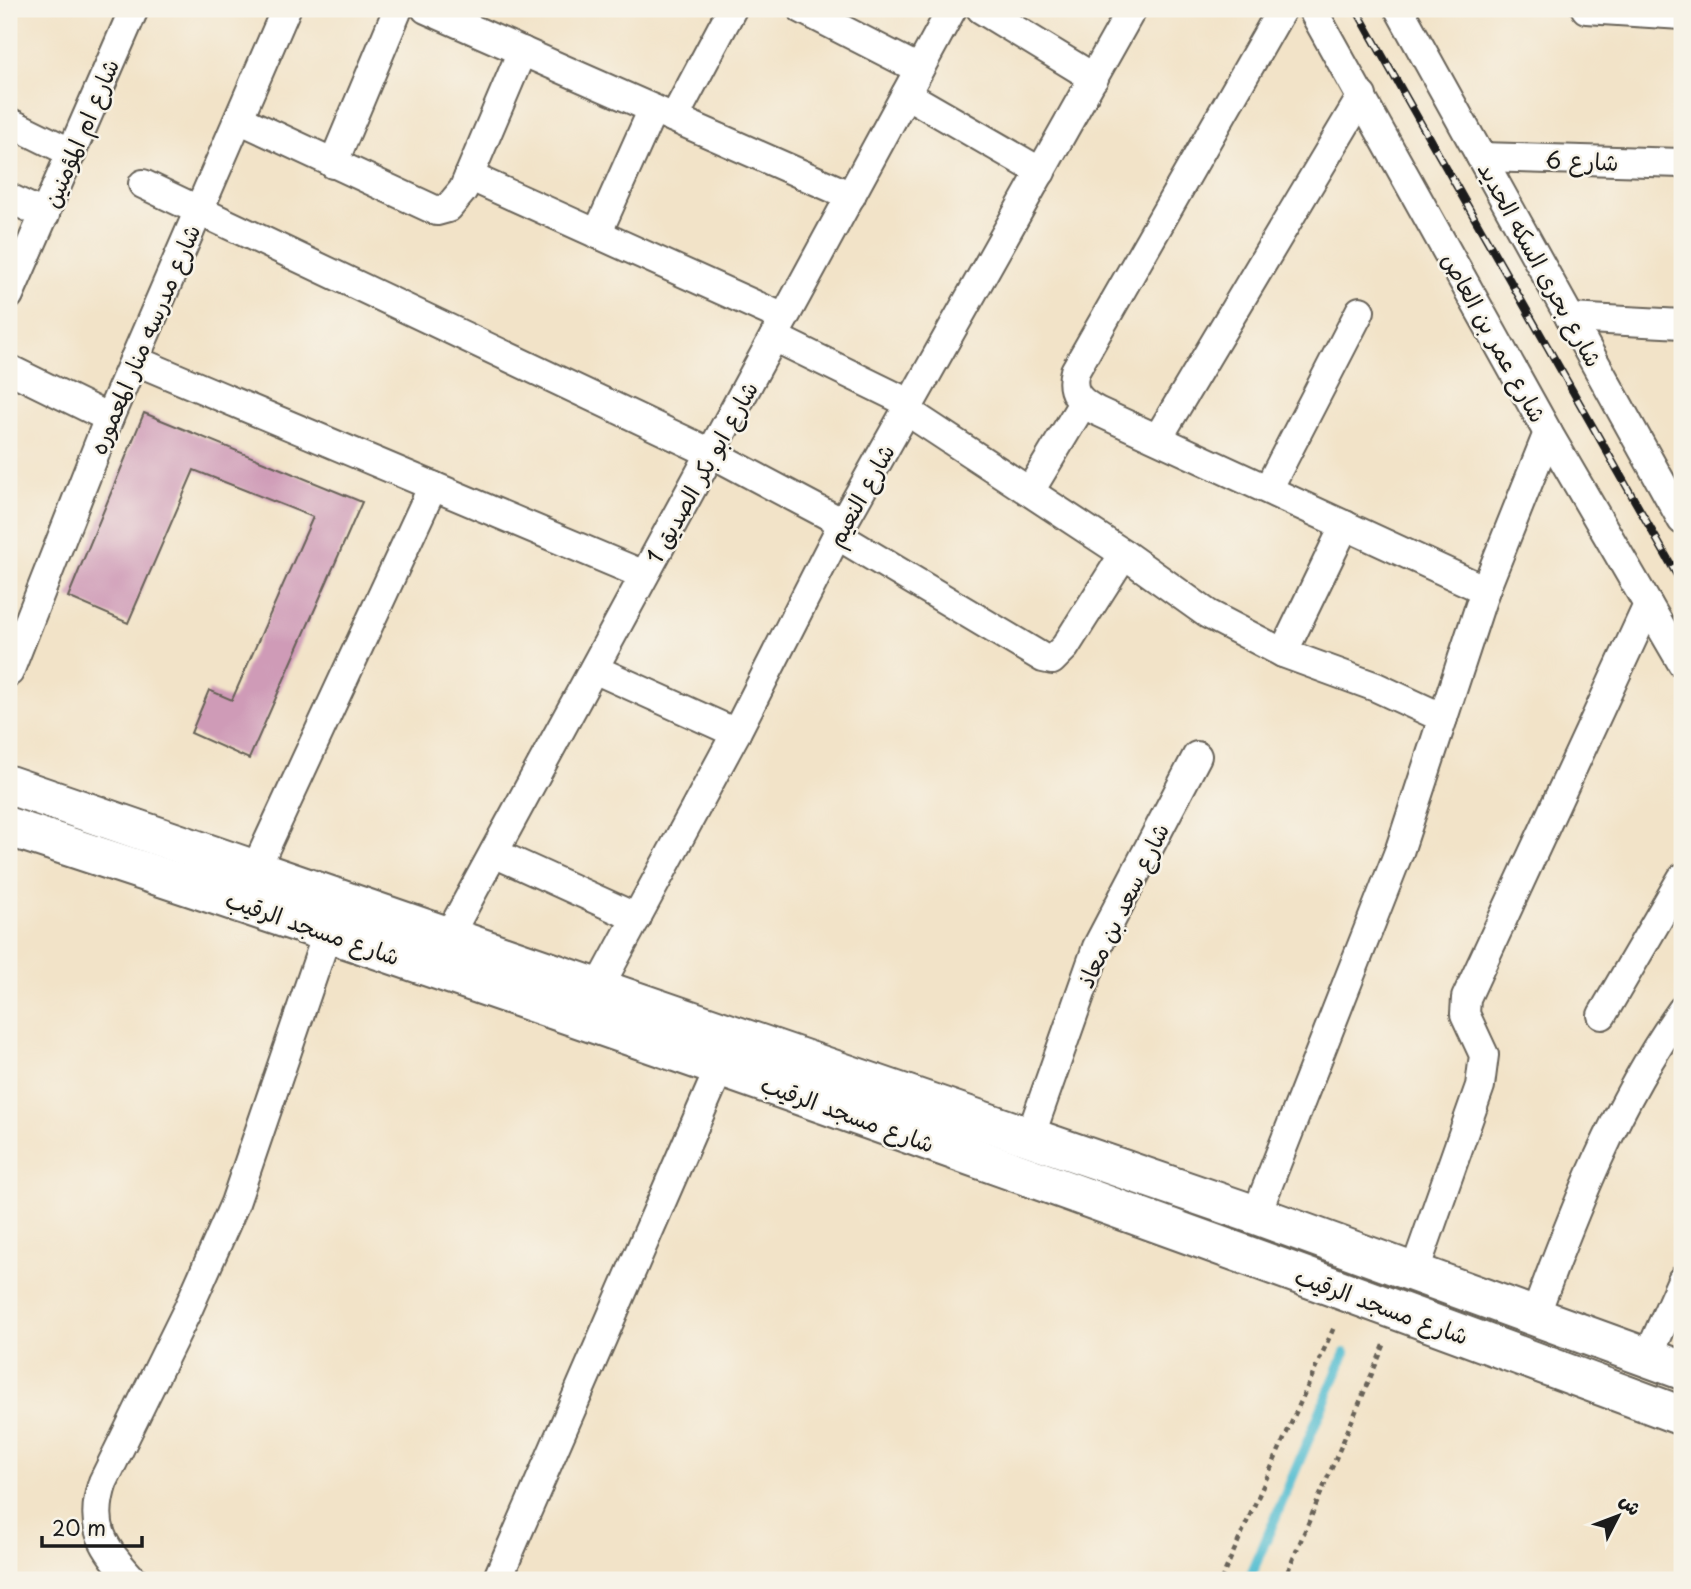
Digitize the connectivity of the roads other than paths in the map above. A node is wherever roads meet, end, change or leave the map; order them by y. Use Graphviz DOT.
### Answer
graph roads {
  1 [pos="134,9"];
  2 [pos="286,9"];
  3 [pos="398,9"];
  4 [pos="426,9"];
  5 [pos="732,9"];
  6 [pos="802,9"];
  7 [pos="952,9"];
  8 [pos="981,9"];
  9 [pos="1132,9"];
  10 [pos="1282,9"];
  11 [pos="1312,9"];
  12 [pos="1399,9"];
  13 [pos="1586,9"];
  14 [pos="1682,15"];
  15 [pos="522,51"];
  16 [pos="919,69"];
  17 [pos="1094,78"];
  18 [pos="906,94"];
  19 [pos="1362,96"];
  20 [pos="663,113"];
  21 [pos="239,119"];
  22 [pos="9,122"];
  23 [pos="72,153"];
  24 [pos="1481,157"];
  25 [pos="1682,163"];
  26 [pos="333,164"];
  27 [pos="1041,172"];
  28 [pos="469,176"];
  29 [pos="143,184"];
  30 [pos="850,196"];
  31 [pos="9,198"];
  32 [pos="198,211"];
  33 [pos="45,215"];
  34 [pos="597,234"];
  35 [pos="9,295"];
  36 [pos="1360,311"];
  37 [pos="1570,318"];
  38 [pos="1682,324"];
  39 [pos="779,328"];
  40 [pos="134,360"];
  41 [pos="9,369"];
  42 [pos="1083,403"];
  43 [pos="909,407"];
  44 [pos="109,418"];
  45 [pos="1548,433"];
  46 [pos="1158,438"];
  47 [pos="711,453"];
  48 [pos="433,486"];
  49 [pos="1268,489"];
  50 [pos="1030,491"];
  51 [pos="1679,510"];
  52 [pos="1345,525"];
  53 [pos="840,529"];
  54 [pos="1124,554"];
  55 [pos="644,575"];
  56 [pos="1485,590"];
  57 [pos="1648,605"];
  58 [pos="1283,653"];
  59 [pos="1682,663"];
  60 [pos="594,669"];
  61 [pos="9,672"];
  62 [pos="1443,719"];
  63 [pos="736,733"];
  64 [pos="1197,756"];
  65 [pos="9,785"];
  66 [pos="9,827"];
  67 [pos="494,853"];
  68 [pos="255,870"];
  69 [pos="1682,878"];
  70 [pos="637,918"];
  71 [pos="328,931"];
  72 [pos="449,935"];
  73 [pos="599,987"];
  74 [pos="1682,1010"];
  75 [pos="1602,1015"];
  76 [pos="720,1067"];
  77 [pos="1031,1137"];
  78 [pos="1256,1215"];
  79 [pos="1414,1273"];
  80 [pos="1682,1280"];
  81 [pos="1535,1316"];
  82 [pos="1665,1364"];
  83 [pos="1682,1416"];
  84 [pos="133,1580"];
  85 [pos="497,1580"];
  1 -- 23 [label="street, شارع ام المؤمنين"];
  2 -- 21 [label="street, شارع مدرسه منار المعموره"];
  3 -- 26 [label="street"];
  4 -- 15 [label="street"];
  5 -- 20 [label="street"];
  6 -- 16 [label="street"];
  7 -- 16 [label="street, شارع ابو بكر الصديق 1"];
  8 -- 17 [label="street"];
  9 -- 17 [label="street, شارع النعيم"];
  10 -- 42 [label="street"];
  11 -- 19 [label="street, شارع عمر بن العاص"];
  12 -- 24 [label="street, شارع بحرى السكه الحديد"];
  13 -- 14 [label="street"];
  15 -- 20 [label="street"];
  15 -- 28 [label="street"];
  16 -- 18 [label="street, شارع ابو بكر الصديق 1"];
  17 -- 27 [label="street, شارع النعيم"];
  18 -- 27 [label="street"];
  18 -- 30 [label="street, شارع ابو بكر الصديق 1"];
  19 -- 45 [label="street, شارع عمر بن العاص"];
  19 -- 46 [label="street"];
  20 -- 30 [label="street"];
  20 -- 34 [label="street"];
  21 -- 26 [label="street"];
  21 -- 32 [label="street, شارع مدرسه منار المعموره"];
  22 -- 23 [label="street"];
  23 -- 33 [label="street, شارع ام المؤمنين"];
  24 -- 25 [label="street, شارع 6"];
  24 -- 37 [label="street, شارع بحرى السكه الحديد"];
  26 -- 28 [label="street"];
  27 -- 43 [label="street, شارع النعيم"];
  28 -- 34 [label="street"];
  29 -- 32 [label="street"];
  30 -- 39 [label="street, شارع ابو بكر الصديق 1"];
  31 -- 33 [label="street"];
  32 -- 40 [label="street, شارع مدرسه منار المعموره"];
  32 -- 47 [label="street"];
  33 -- 35 [label="street, شارع ام المؤمنين"];
  34 -- 39 [label="street"];
  36 -- 49 [label="street"];
  37 -- 38 [label="street"];
  37 -- 51 [label="street, شارع بحرى السكه الحديد"];
  39 -- 43 [label="street"];
  39 -- 47 [label="street, شارع ابو بكر الصديق 1"];
  40 -- 44 [label="street, شارع مدرسه منار المعموره"];
  40 -- 48 [label="street"];
  41 -- 44 [label="street"];
  42 -- 46 [label="street"];
  42 -- 50 [label="street"];
  43 -- 50 [label="street"];
  43 -- 53 [label="street, شارع النعيم"];
  44 -- 61 [label="street, شارع مدرسه منار المعموره"];
  45 -- 56 [label="street"];
  45 -- 57 [label="street, شارع عمر بن العاص"];
  46 -- 49 [label="street"];
  47 -- 53 [label="street"];
  47 -- 55 [label="street, شارع ابو بكر الصديق 1"];
  48 -- 55 [label="street"];
  48 -- 68 [label="street"];
  49 -- 52 [label="street"];
  50 -- 54 [label="street"];
  52 -- 56 [label="street"];
  52 -- 58 [label="street"];
  53 -- 54 [label="street"];
  53 -- 63 [label="street, شارع النعيم"];
  54 -- 58 [label="street"];
  55 -- 60 [label="street, شارع ابو بكر الصديق 1"];
  56 -- 62 [label="street"];
  57 -- 59 [label="street, شارع عمر بن العاص"];
  57 -- 79 [label="street"];
  58 -- 62 [label="street"];
  60 -- 63 [label="street"];
  60 -- 67 [label="street, شارع ابو بكر الصديق 1"];
  62 -- 78 [label="street"];
  63 -- 70 [label="street, شارع النعيم"];
  64 -- 77 [label="street, شارع سعد بن معاذ"];
  65 -- 68 [label="main road, شارع مسجد الرقيب"];
  66 -- 71 [label="main road, شارع مسجد الرقيب"];
  67 -- 70 [label="street"];
  67 -- 72 [label="street, شارع ابو بكر الصديق 1"];
  68 -- 72 [label="main road, شارع مسجد الرقيب"];
  69 -- 75 [label="street"];
  70 -- 73 [label="street, شارع النعيم"];
  71 -- 76 [label="main road, شارع مسجد الرقيب"];
  71 -- 84 [label="street"];
  72 -- 73 [label="main road, شارع مسجد الرقيب"];
  73 -- 77 [label="main road, شارع مسجد الرقيب"];
  74 -- 81 [label="street"];
  76 -- 83 [label="main road, شارع مسجد الرقيب"];
  76 -- 85 [label="street"];
  77 -- 78 [label="main road, شارع مسجد الرقيب"];
  78 -- 79 [label="main road, شارع مسجد الرقيب"];
  79 -- 81 [label="main road, شارع مسجد الرقيب"];
  80 -- 82 [label="street"];
  81 -- 82 [label="main road, شارع مسجد الرقيب"];
}
